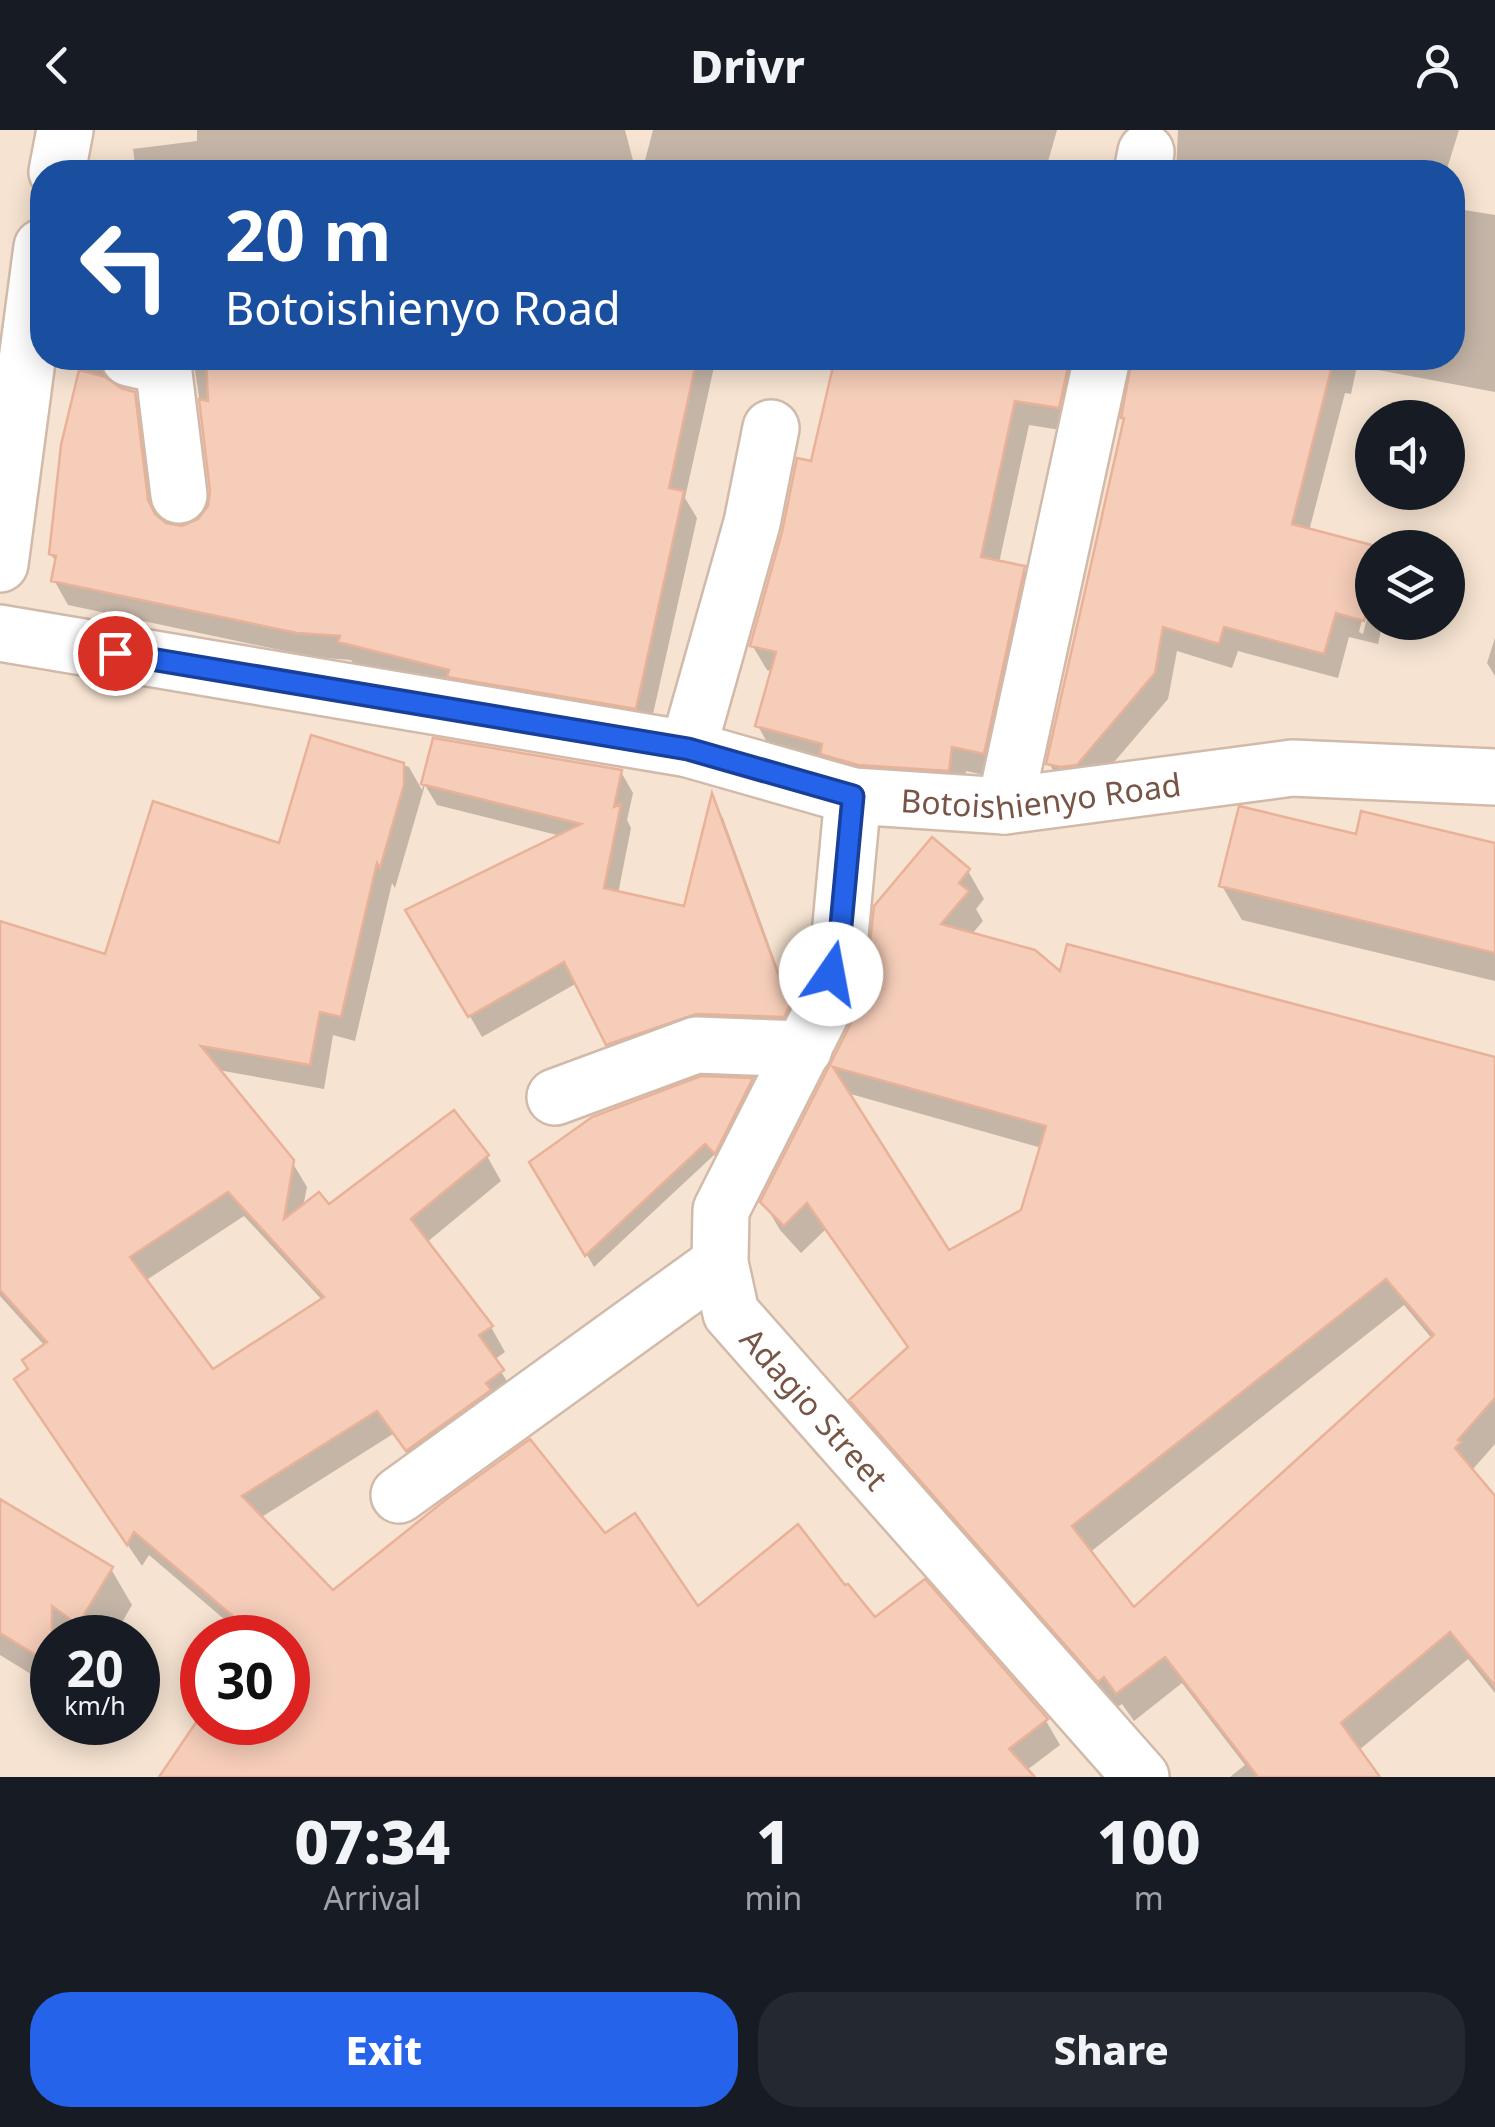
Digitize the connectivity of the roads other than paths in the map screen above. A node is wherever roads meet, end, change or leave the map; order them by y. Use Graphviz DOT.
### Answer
graph roads {
  1 [pos="65,130"];
  2 [pos="59,160"];
  3 [pos="32,370"];
  4 [pos="160,370"];
  5 [pos="1099,370"];
  6 [pos="772,428"];
  7 [pos="179,495"];
  8 [pos="0,564"];
  9 [pos="0,634"];
  10 [pos="688,749"];
  11 [pos="1495,777"];
  12 [pos="853,796"];
  13 [pos="1005,806"];
  14 [pos="804,1049"];
  15 [pos="554,1097"];
  16 [pos="720,1263"];
  17 [pos="399,1495"];
  18 [pos="1141,1777"];
  1 -- 2 [label="street"];
  3 -- 8 [label="street"];
  4 -- 7 [label="street"];
  5 -- 13 [label="street"];
  6 -- 10 [label="street"];
  9 -- 10 [label="street, Botoishienyo Road"];
  10 -- 12 [label="street, Botoishienyo Road"];
  11 -- 13 [label="street, Botoishienyo Road"];
  12 -- 13 [label="street, Botoishienyo Road"];
  12 -- 14 [label="street, Adagio Street"];
  14 -- 15 [label="street"];
  14 -- 16 [label="street, Adagio Street"];
  16 -- 17 [label="street"];
  16 -- 18 [label="street, Adagio Street"];
}
